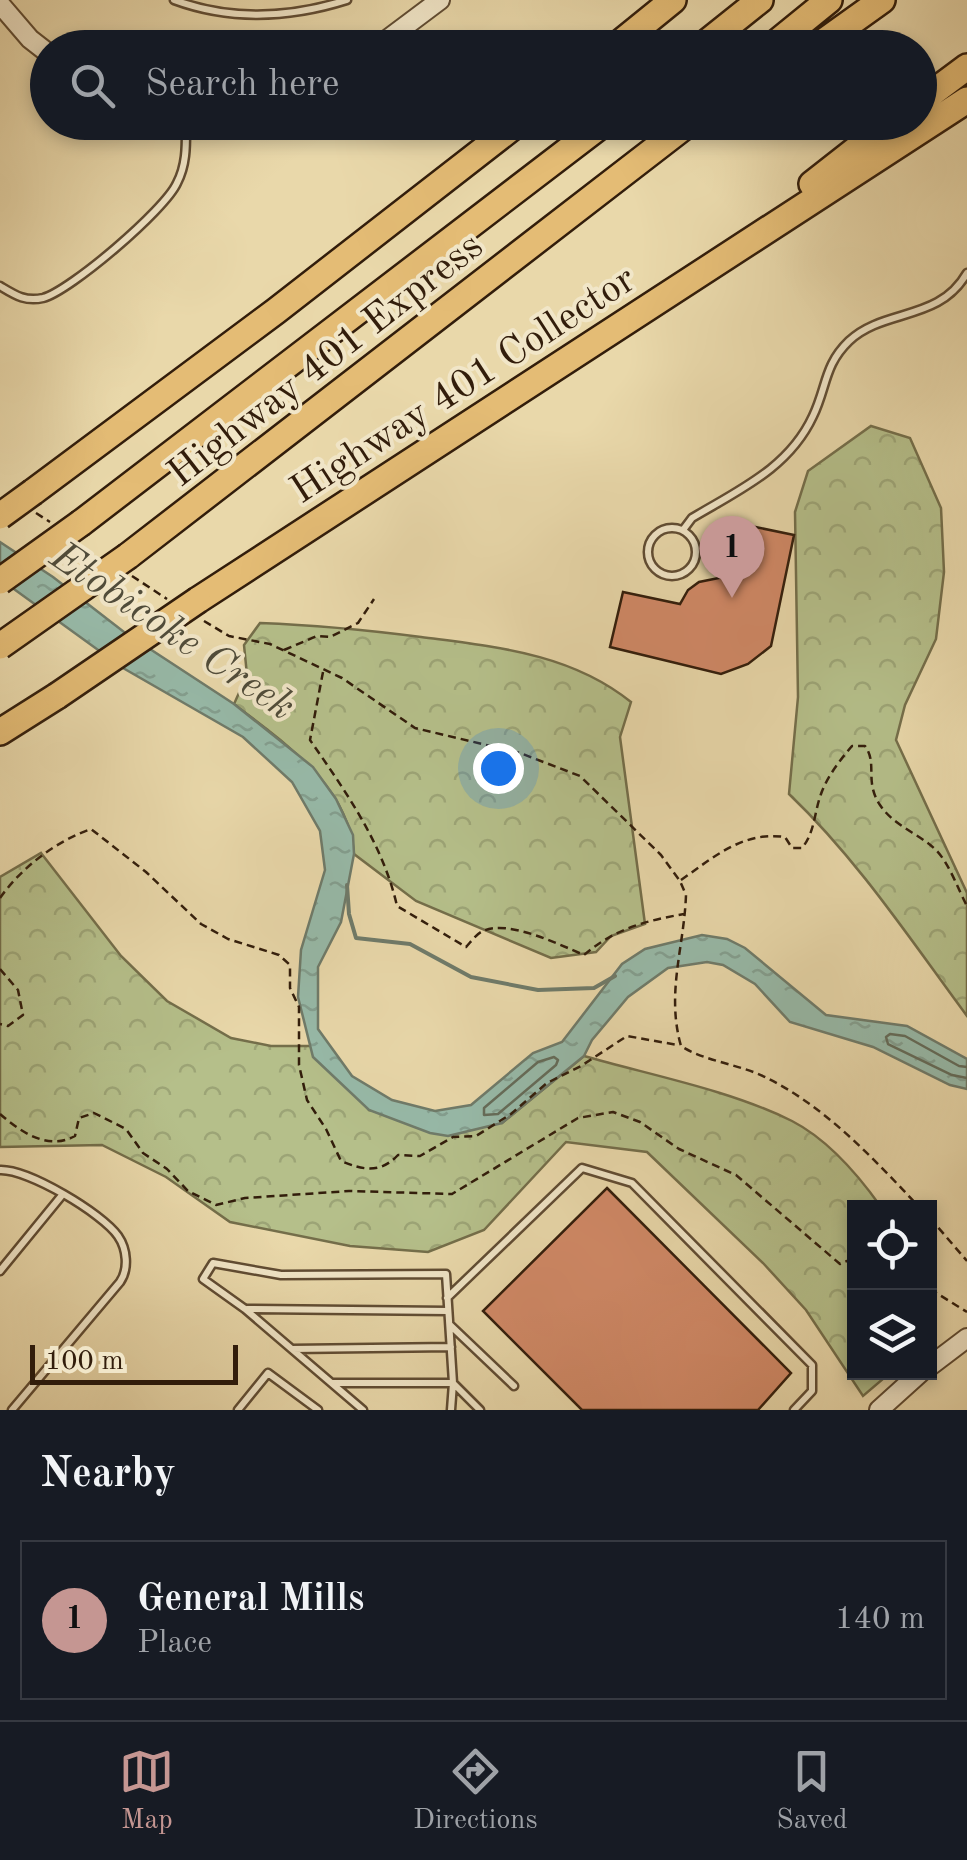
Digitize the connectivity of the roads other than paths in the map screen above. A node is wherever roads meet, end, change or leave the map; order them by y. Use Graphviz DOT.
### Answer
graph roads {
  1 [pos="174,0"];
  2 [pos="347,0"];
  3 [pos="440,0"];
  4 [pos="673,0"];
  5 [pos="760,0"];
  6 [pos="828,0"];
  7 [pos="882,0"];
  8 [pos="0,4"];
  9 [pos="400,30"];
  10 [pos="636,30"];
  11 [pos="722,30"];
  12 [pos="792,30"];
  13 [pos="840,30"];
  14 [pos="30,38"];
  15 [pos="967,66"];
  16 [pos="937,89"];
  17 [pos="967,100"];
  18 [pos="937,119"];
  19 [pos="186,140"];
  20 [pos="496,140"];
  21 [pos="581,140"];
  22 [pos="667,140"];
  23 [pos="868,140"];
  24 [pos="905,140"];
  25 [pos="967,273"];
  26 [pos="698,274"];
  27 [pos="0,286"];
  28 [pos="0,516"];
  29 [pos="683,530"];
  30 [pos="0,581"];
  31 [pos="0,646"];
  32 [pos="0,732"];
  33 [pos="0,1170"];
  34 [pos="63,1194"];
  35 [pos="0,1271"];
  36 [pos="447,1298"];
  37 [pos="246,1310"];
  38 [pos="448,1310"];
  39 [pos="450,1324"];
  40 [pos="967,1338"];
  41 [pos="290,1348"];
  42 [pos="451,1348"];
  43 [pos="937,1361"];
  44 [pos="912,1380"];
  45 [pos="331,1383"];
  46 [pos="452,1383"];
  47 [pos="514,1386"];
  48 [pos="12,1410"];
  49 [pos="238,1410"];
  50 [pos="318,1410"];
  51 [pos="363,1410"];
  52 [pos="451,1410"];
  53 [pos="480,1410"];
  54 [pos="794,1410"];
  55 [pos="879,1410"];
  1 -- 2 [label="lane"];
  3 -- 9 [label="street"];
  4 -- 10 [label="highway"];
  5 -- 11 [label="highway"];
  6 -- 12 [label="highway"];
  7 -- 13 [label="highway"];
  8 -- 14 [label="street"];
  15 -- 16 [label="highway"];
  17 -- 18 [label="highway, Highway 401 Collector"];
  19 -- 27 [label="lane"];
  20 -- 28 [label="highway, bridge"];
  21 -- 30 [label="highway, Highway 401 Express, bridge"];
  22 -- 31 [label="highway, Highway 401 Express, bridge"];
  23 -- 26 [label="highway"];
  24 -- 26 [label="highway, Highway 401 Collector"];
  25 -- 29 [label="lane"];
  26 -- 32 [label="highway, Highway 401 Collector, bridge"];
  29 -- 29 [label="lane"];
  33 -- 34 [label="lane"];
  34 -- 35 [label="lane"];
  34 -- 48 [label="lane"];
  36 -- 37 [label="lane"];
  36 -- 38 [label="lane"];
  36 -- 54 [label="lane"];
  37 -- 38 [label="lane"];
  37 -- 41 [label="lane"];
  38 -- 39 [label="lane"];
  39 -- 42 [label="lane"];
  39 -- 47 [label="lane"];
  40 -- 43 [label="street"];
  41 -- 42 [label="lane"];
  41 -- 45 [label="lane"];
  42 -- 46 [label="lane"];
  44 -- 55 [label="street"];
  45 -- 46 [label="lane"];
  45 -- 51 [label="lane"];
  46 -- 52 [label="lane"];
  46 -- 53 [label="lane"];
  49 -- 50 [label="lane"];
}
